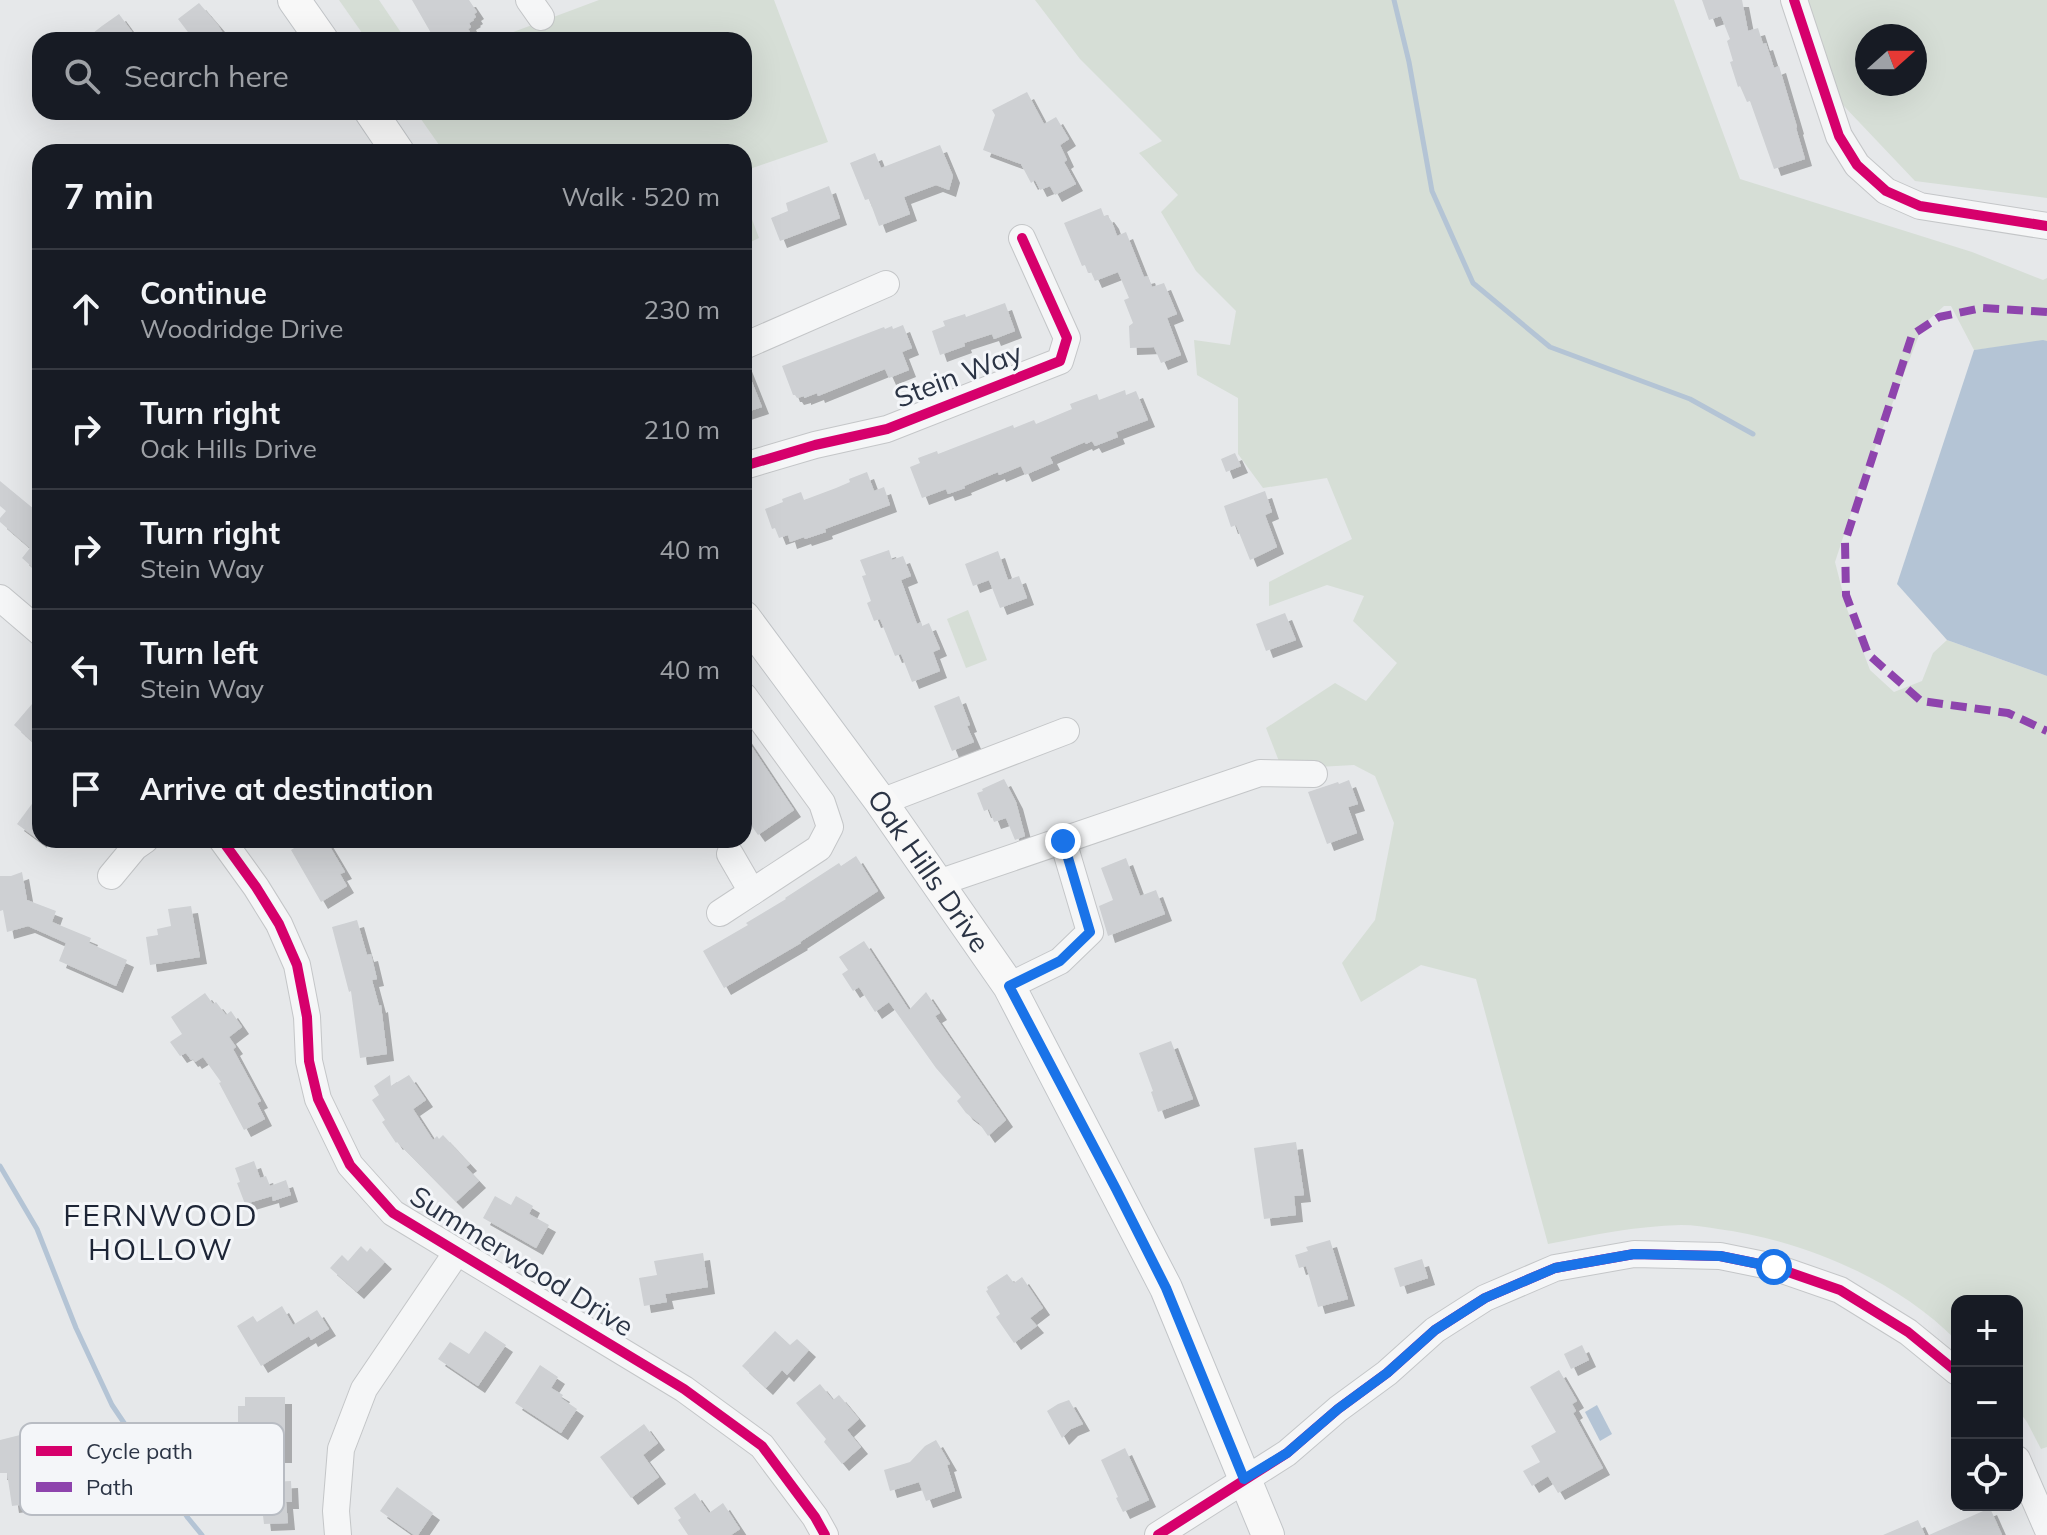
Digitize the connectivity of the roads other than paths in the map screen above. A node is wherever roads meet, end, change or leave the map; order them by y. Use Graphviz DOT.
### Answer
graph roads {
  1 [pos="294,0"];
  2 [pos="1794,0"];
  3 [pos="316,32"];
  4 [pos="376,120"];
  5 [pos="393,144"];
  6 [pos="2047,226"];
  7 [pos="1022,238"];
  8 [pos="886,284"];
  9 [pos="752,343"];
  10 [pos="752,464"];
  11 [pos="0,598"];
  12 [pos="32,625"];
  13 [pos="752,628"];
  14 [pos="752,707"];
  15 [pos="1066,731"];
  16 [pos="1314,774"];
  17 [pos="881,802"];
  18 [pos="1063,841"];
  19 [pos="134,848"];
  20 [pos="228,848"];
  21 [pos="730,854"];
  22 [pos="111,876"];
  23 [pos="938,883"];
  24 [pos="752,892"];
  25 [pos="720,913"];
  26 [pos="1009,986"];
  27 [pos="457,1252"];
  28 [pos="1951,1367"];
  29 [pos="2023,1473"];
  30 [pos="1244,1479"];
  31 [pos="2047,1528"];
  32 [pos="338,1535"];
  33 [pos="825,1535"];
  34 [pos="1158,1535"];
  35 [pos="1268,1535"];
  1 -- 3 [label="main road"];
  2 -- 6 [label="street"];
  4 -- 5 [label="main road"];
  7 -- 10 [label="street, Stein Way"];
  8 -- 9 [label="street"];
  11 -- 12 [label="street"];
  13 -- 17 [label="main road, Oak Hills Drive"];
  14 -- 24 [label="street"];
  15 -- 17 [label="street"];
  16 -- 18 [label="street"];
  17 -- 23 [label="main road, Oak Hills Drive"];
  18 -- 23 [label="street"];
  18 -- 26 [label="street"];
  19 -- 22 [label="street"];
  20 -- 27 [label="street, Summerwood Drive"];
  21 -- 24 [label="street"];
  23 -- 26 [label="main road, Oak Hills Drive"];
  24 -- 25 [label="street"];
  26 -- 30 [label="main road, Oak Hills Drive"];
  27 -- 32 [label="street"];
  27 -- 33 [label="street, Summerwood Drive"];
  28 -- 30 [label="street"];
  29 -- 31 [label="street"];
  30 -- 34 [label="street"];
  30 -- 35 [label="main road, Oak Hills Drive"];
}
